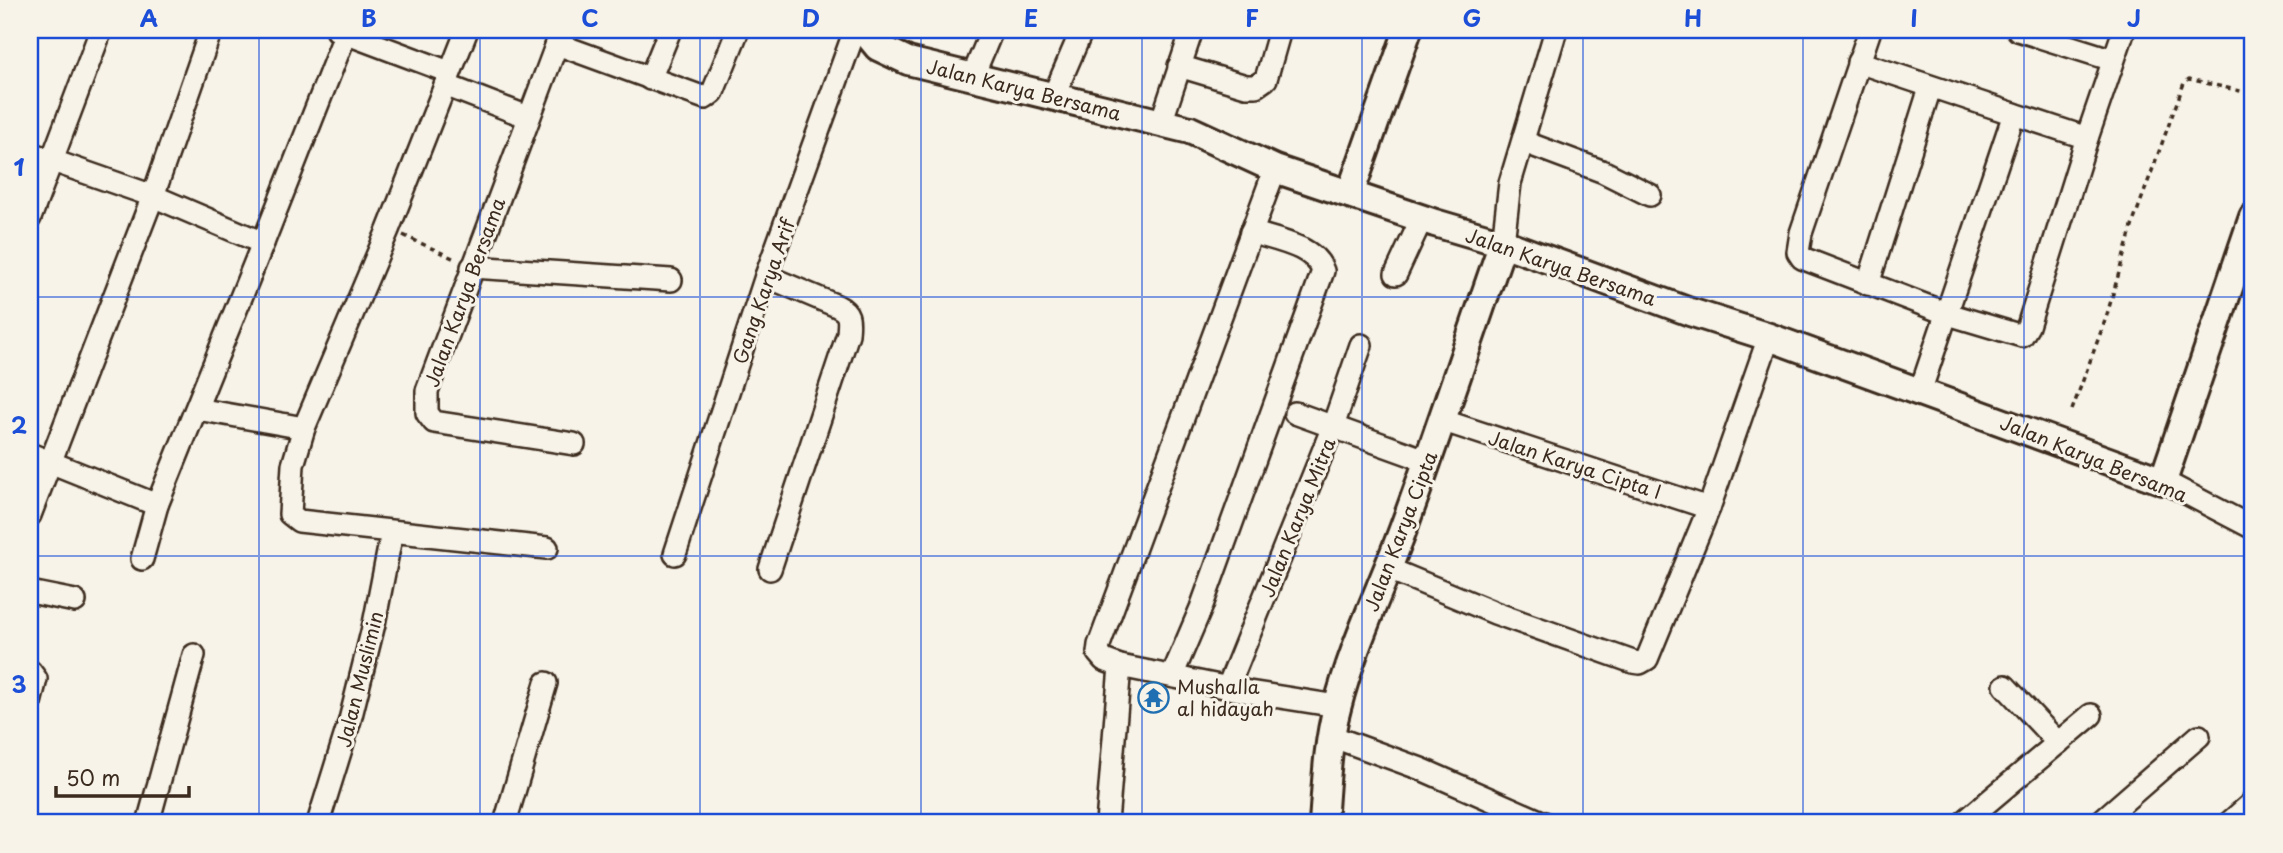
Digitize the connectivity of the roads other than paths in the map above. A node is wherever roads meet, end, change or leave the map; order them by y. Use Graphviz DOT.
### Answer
graph roads {
  1 [pos="101,30"];
  2 [pos="211,30"];
  3 [pos="467,30"];
  4 [pos="670,30"];
  5 [pos="738,30"];
  6 [pos="855,30"];
  7 [pos="864,30"];
  8 [pos="992,30"];
  9 [pos="1082,30"];
  10 [pos="1192,30"];
  11 [pos="1280,30"];
  12 [pos="1408,30"];
  13 [pos="1556,30"];
  14 [pos="1870,30"];
  15 [pos="2018,30"];
  16 [pos="2124,30"];
  17 [pos="343,31"];
  18 [pos="559,37"];
  19 [pos="2113,60"];
  20 [pos="1858,62"];
  21 [pos="1179,66"];
  22 [pos="447,78"];
  23 [pos="972,78"];
  24 [pos="650,79"];
  25 [pos="1930,88"];
  26 [pos="1054,95"];
  27 [pos="2014,114"];
  28 [pos="528,117"];
  29 [pos="1161,123"];
  30 [pos="2087,138"];
  31 [pos="1524,142"];
  32 [pos="30,153"];
  33 [pos="52,162"];
  34 [pos="1275,169"];
  35 [pos="1350,194"];
  36 [pos="1650,195"];
  37 [pos="153,196"];
  38 [pos="2253,217"];
  39 [pos="30,218"];
  40 [pos="1422,218"];
  41 [pos="1251,232"];
  42 [pos="263,243"];
  43 [pos="1503,243"];
  44 [pos="472,267"];
  45 [pos="1396,274"];
  46 [pos="766,276"];
  47 [pos="671,280"];
  48 [pos="1868,284"];
  49 [pos="1948,314"];
  50 [pos="1769,337"];
  51 [pos="1361,345"];
  52 [pos="1920,392"];
  53 [pos="197,409"];
  54 [pos="1295,413"];
  55 [pos="1441,420"];
  56 [pos="304,428"];
  57 [pos="1332,429"];
  58 [pos="574,444"];
  59 [pos="40,457"];
  60 [pos="1427,461"];
  61 [pos="2162,481"];
  62 [pos="157,505"];
  63 [pos="1709,508"];
  64 [pos="30,515"];
  65 [pos="2253,528"];
  66 [pos="392,533"];
  67 [pos="547,548"];
  68 [pos="675,554"];
  69 [pos="142,559"];
  70 [pos="770,569"];
  71 [pos="1389,569"];
  72 [pos="30,592"];
  73 [pos="75,601"];
  74 [pos="194,655"];
  75 [pos="1121,666"];
  76 [pos="30,671"];
  77 [pos="1172,676"];
  78 [pos="547,682"];
  79 [pos="2005,686"];
  80 [pos="1228,687"];
  81 [pos="30,703"];
  82 [pos="1337,706"];
  83 [pos="2091,715"];
  84 [pos="1331,736"];
  85 [pos="2199,736"];
  86 [pos="2058,743"];
  87 [pos="2253,802"];
  88 [pos="148,823"];
  89 [pos="318,823"];
  90 [pos="505,823"];
  91 [pos="1107,823"];
  92 [pos="1323,823"];
  93 [pos="1544,823"];
  94 [pos="1963,823"];
  95 [pos="2099,823"];
  96 [pos="2229,823"];
  1 -- 33 [label="street"];
  2 -- 37 [label="street"];
  3 -- 22 [label="street"];
  4 -- 24 [label="street"];
  5 -- 24 [label="street"];
  6 -- 46 [label="street, Gang Karya Arif"];
  7 -- 23 [label="street, Jalan Karya Bersama"];
  8 -- 23 [label="street"];
  9 -- 26 [label="street"];
  10 -- 21 [label="street"];
  11 -- 21 [label="street"];
  12 -- 35 [label="street"];
  13 -- 31 [label="street"];
  14 -- 20 [label="street"];
  15 -- 19 [label="street"];
  16 -- 19 [label="street"];
  17 -- 22 [label="street"];
  17 -- 42 [label="street"];
  18 -- 24 [label="street"];
  18 -- 28 [label="street, Jalan Karya Bersama"];
  19 -- 30 [label="street"];
  20 -- 25 [label="street"];
  20 -- 48 [label="street"];
  21 -- 29 [label="street"];
  22 -- 28 [label="street"];
  22 -- 56 [label="street"];
  23 -- 26 [label="street, Jalan Karya Bersama"];
  25 -- 27 [label="street"];
  25 -- 48 [label="street"];
  26 -- 29 [label="street, Jalan Karya Bersama"];
  27 -- 30 [label="street"];
  27 -- 49 [label="street"];
  28 -- 44 [label="street, Jalan Karya Bersama"];
  29 -- 34 [label="street, Jalan Karya Bersama"];
  30 -- 49 [label="street"];
  31 -- 36 [label="street"];
  31 -- 43 [label="street"];
  32 -- 33 [label="street"];
  33 -- 37 [label="street"];
  33 -- 39 [label="street"];
  34 -- 35 [label="street, Jalan Karya Bersama"];
  34 -- 41 [label="street"];
  35 -- 40 [label="street, Jalan Karya Bersama"];
  37 -- 42 [label="street"];
  37 -- 59 [label="street"];
  38 -- 61 [label="street"];
  40 -- 43 [label="street, Jalan Karya Bersama"];
  40 -- 45 [label="street"];
  41 -- 75 [label="street"];
  41 -- 77 [label="street"];
  42 -- 53 [label="street"];
  43 -- 50 [label="street, Jalan Karya Bersama"];
  43 -- 55 [label="street, Jalan Karya Cipta"];
  44 -- 47 [label="street"];
  44 -- 58 [label="street, Jalan Karya Bersama"];
  46 -- 68 [label="street, Gang Karya Arif"];
  46 -- 70 [label="street"];
  48 -- 49 [label="street"];
  49 -- 52 [label="street"];
  50 -- 52 [label="street, Jalan Karya Bersama"];
  50 -- 63 [label="street"];
  51 -- 57 [label="street, Jalan Karya Mitra"];
  52 -- 61 [label="street, Jalan Karya Bersama"];
  53 -- 56 [label="street"];
  53 -- 62 [label="street"];
  54 -- 57 [label="street"];
  55 -- 60 [label="street, Jalan Karya Cipta"];
  55 -- 63 [label="street, Jalan Karya Cipta I"];
  56 -- 66 [label="street"];
  57 -- 60 [label="street"];
  57 -- 80 [label="street, Jalan Karya Mitra"];
  59 -- 62 [label="street"];
  59 -- 64 [label="street"];
  60 -- 71 [label="street, Jalan Karya Cipta"];
  61 -- 65 [label="street, Jalan Karya Bersama"];
  62 -- 69 [label="street"];
  63 -- 71 [label="street"];
  66 -- 67 [label="street"];
  66 -- 89 [label="street, Jalan Muslimin"];
  71 -- 82 [label="street, Jalan Karya Cipta"];
  72 -- 73 [label="street"];
  74 -- 88 [label="street"];
  75 -- 77 [label="street"];
  75 -- 91 [label="street"];
  76 -- 81 [label="street"];
  77 -- 80 [label="street"];
  78 -- 90 [label="street"];
  79 -- 86 [label="street"];
  80 -- 82 [label="street"];
  82 -- 84 [label="street, Jalan Karya Cipta"];
  83 -- 86 [label="street"];
  84 -- 92 [label="street, Jalan Karya Cipta"];
  84 -- 93 [label="street"];
  85 -- 95 [label="street"];
  86 -- 94 [label="street"];
  87 -- 96 [label="street"];
}
